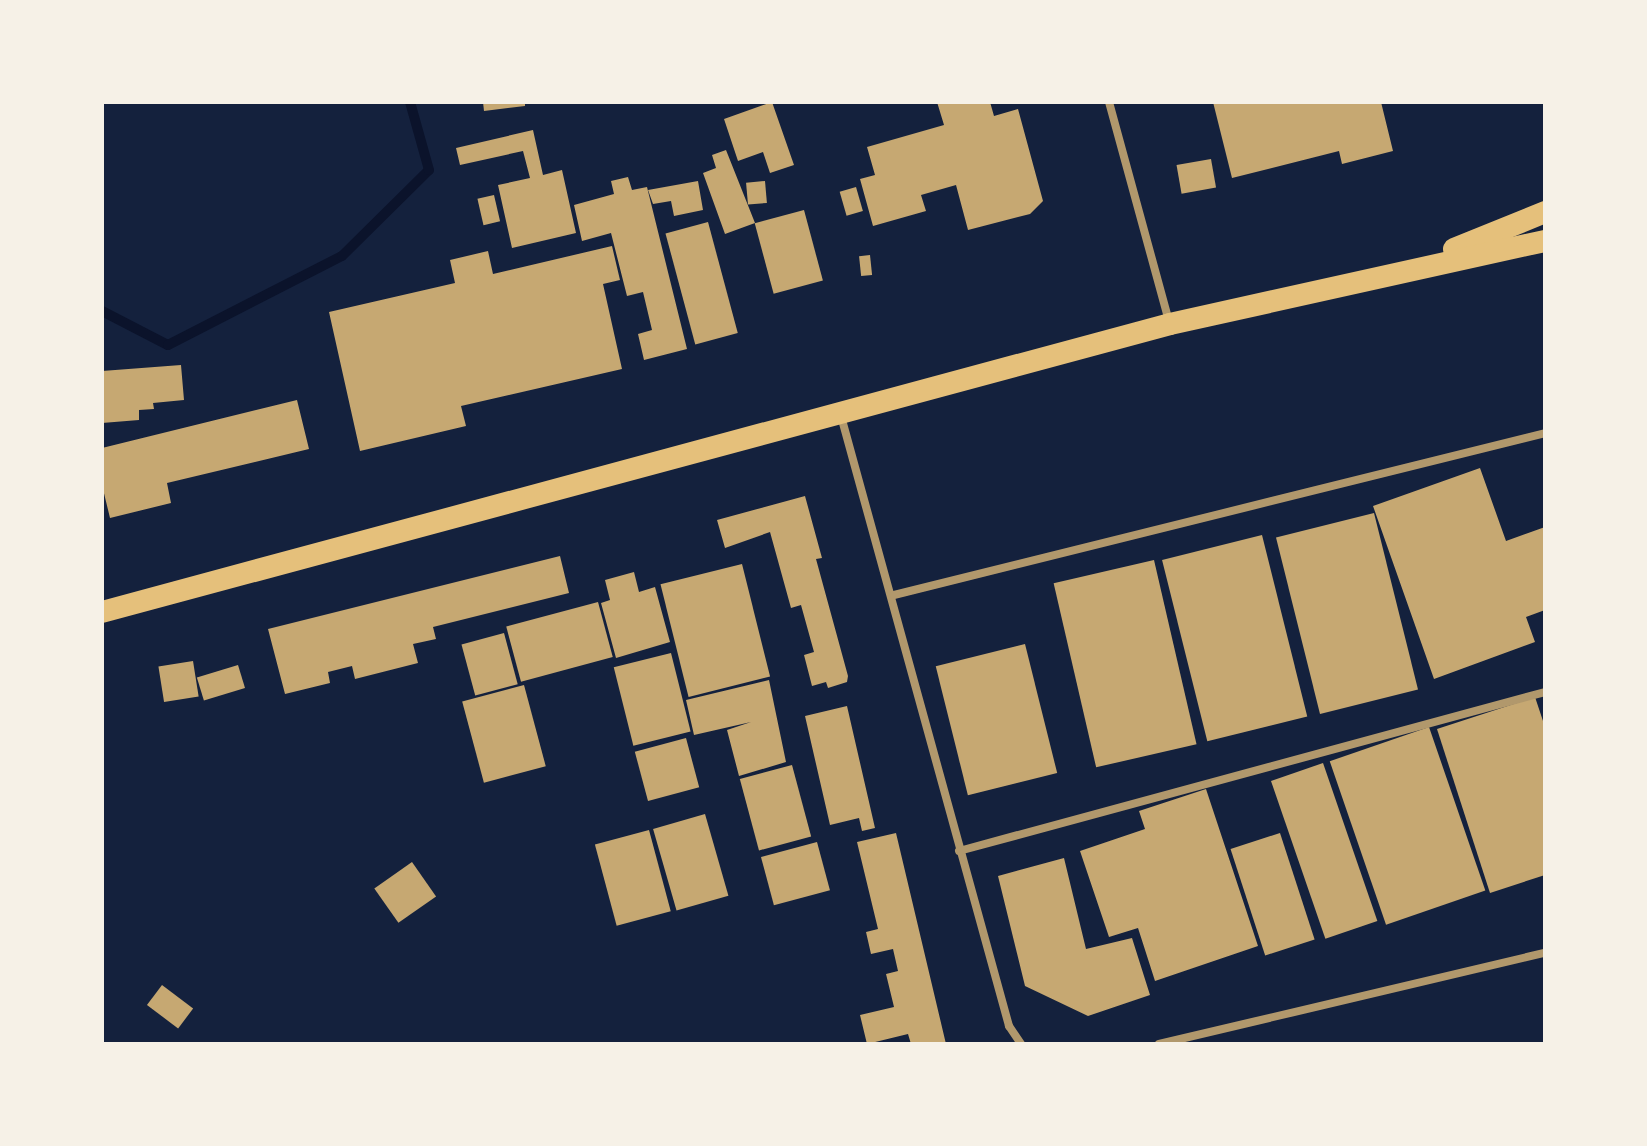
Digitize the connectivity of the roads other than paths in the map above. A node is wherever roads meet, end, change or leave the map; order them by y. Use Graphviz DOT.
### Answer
graph roads {
  1 [pos="1109,102"];
  2 [pos="1545,212"];
  3 [pos="1545,241"];
  4 [pos="1409,267"];
  5 [pos="1170,324"];
  6 [pos="841,416"];
  7 [pos="1545,433"];
  8 [pos="894,595"];
  9 [pos="102,612"];
  10 [pos="1545,692"];
  11 [pos="959,851"];
  12 [pos="1545,953"];
  13 [pos="1021,1044"];
  14 [pos="1159,1044"];
  1 -- 5 [label="street"];
  2 -- 4 [label="highway"];
  3 -- 4 [label="highway"];
  4 -- 5 [label="highway"];
  5 -- 6 [label="highway"];
  6 -- 8 [label="street"];
  6 -- 9 [label="highway"];
  7 -- 8 [label="street"];
  8 -- 11 [label="street"];
  10 -- 11 [label="street"];
  11 -- 13 [label="street"];
  12 -- 14 [label="street"];
}
